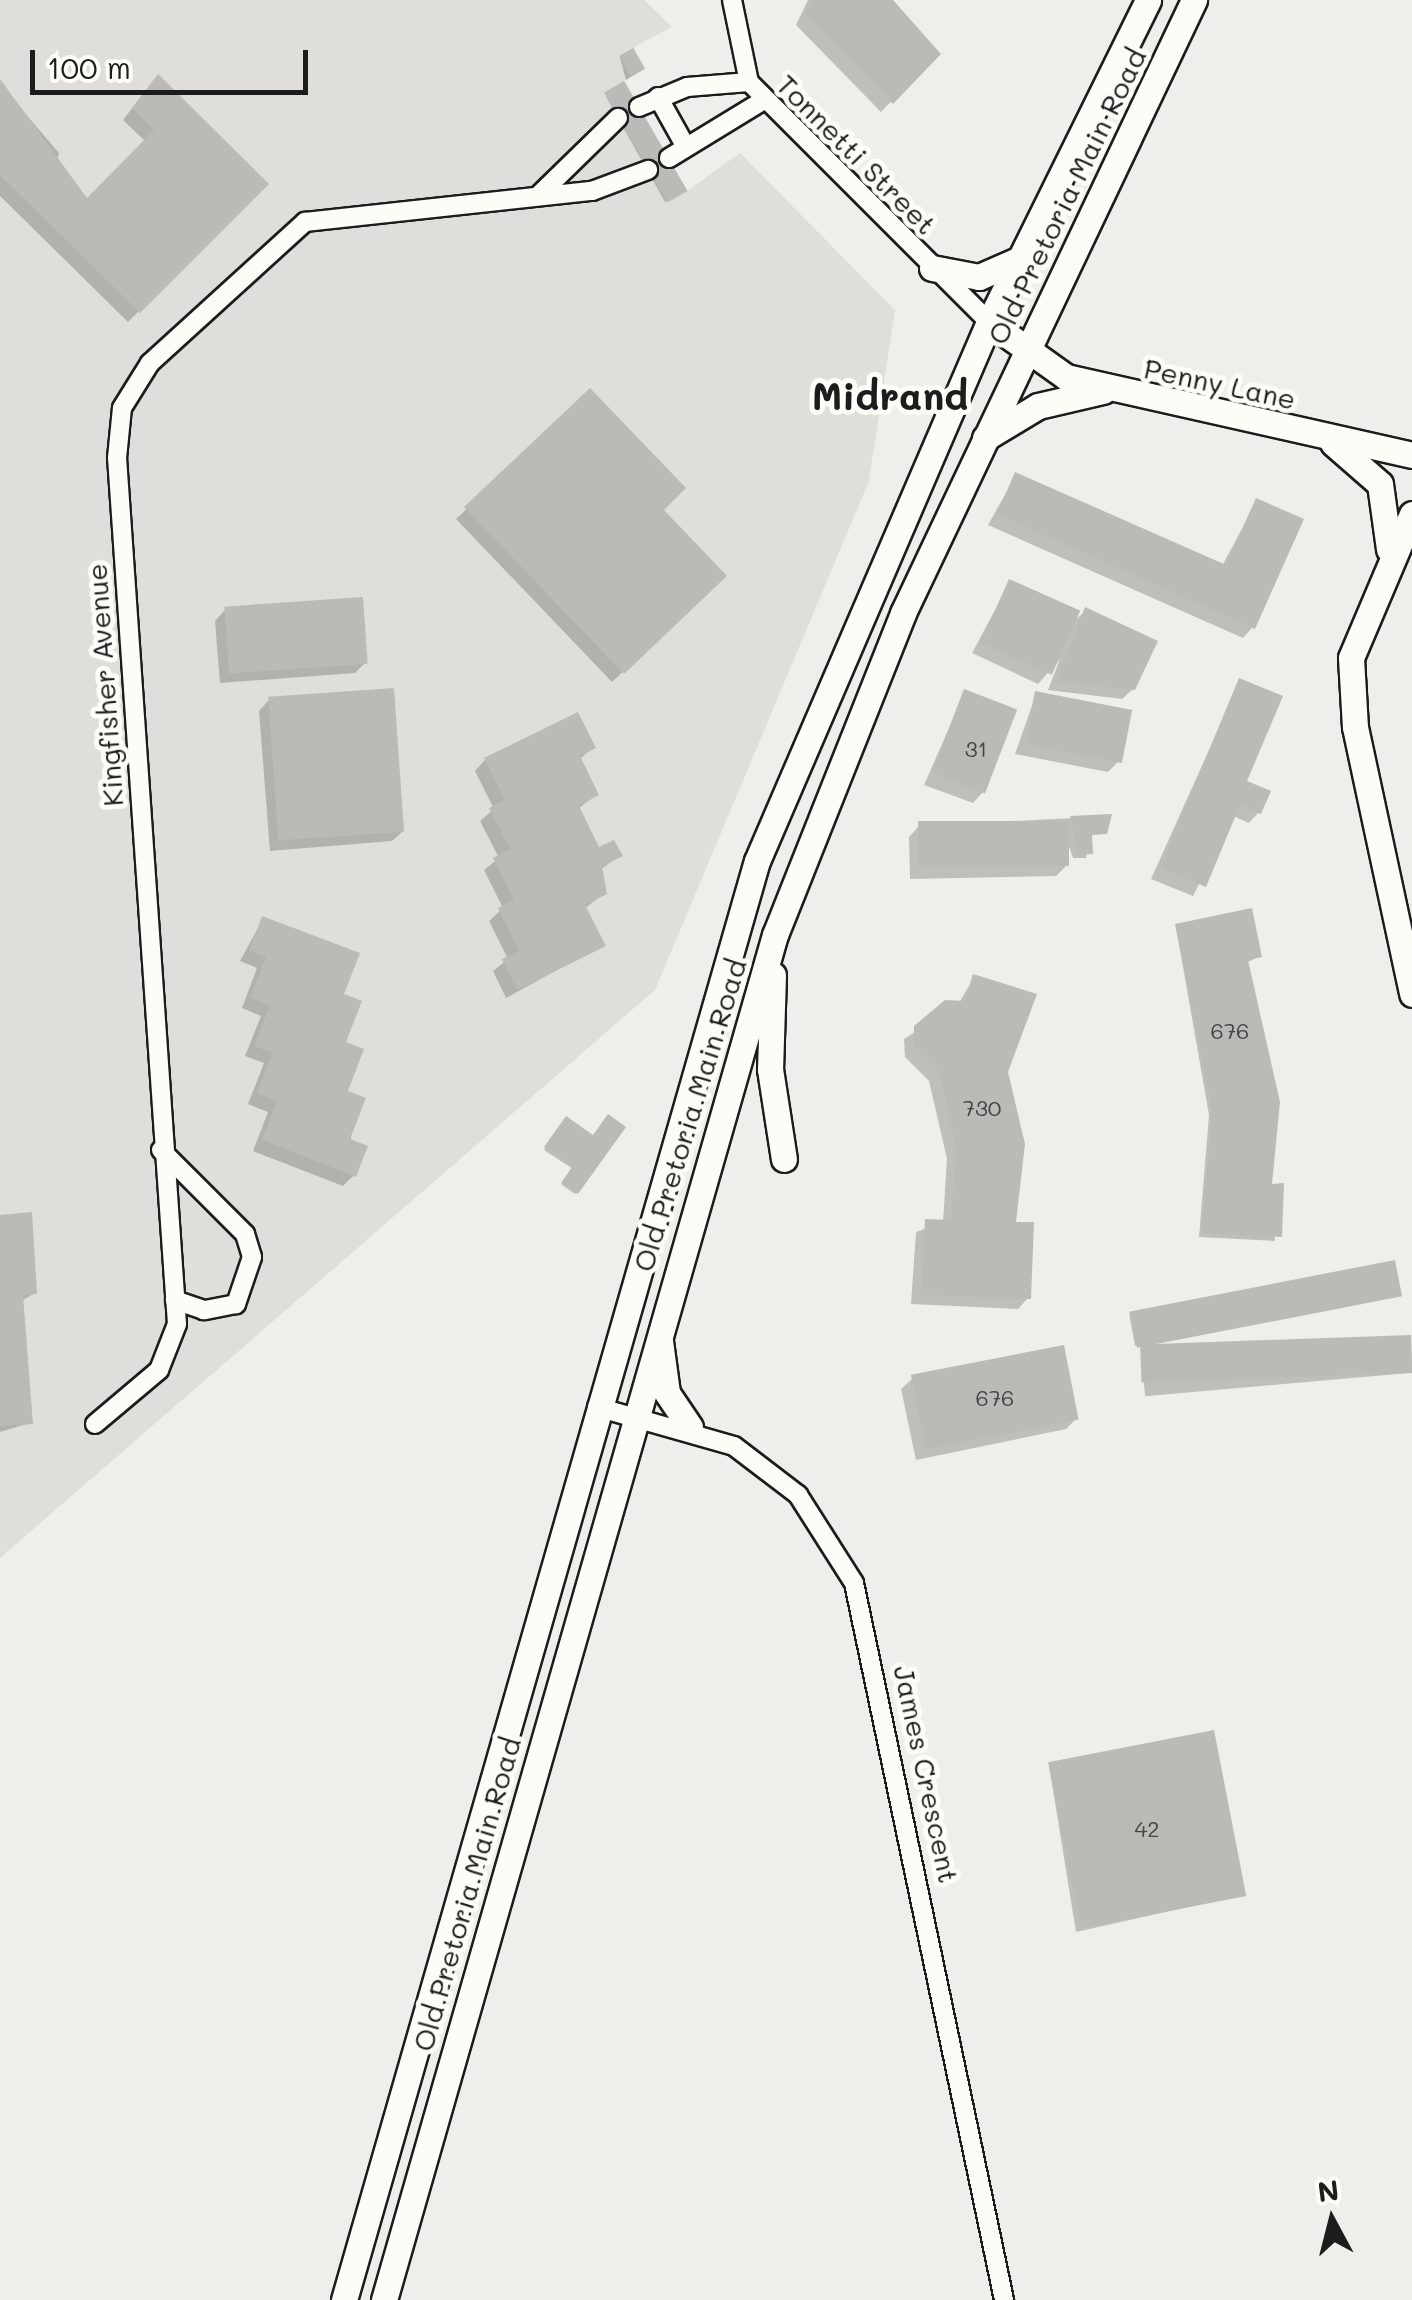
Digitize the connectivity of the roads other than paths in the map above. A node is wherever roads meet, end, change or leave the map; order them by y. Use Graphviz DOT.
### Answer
graph roads {
  1 [pos="732,0"];
  2 [pos="1148,0"];
  3 [pos="1194,0"];
  4 [pos="749,82"];
  5 [pos="658,97"];
  6 [pos="764,100"];
  7 [pos="639,107"];
  8 [pos="618,118"];
  9 [pos="686,147"];
  10 [pos="668,158"];
  11 [pos="648,170"];
  12 [pos="540,194"];
  13 [pos="1020,259"];
  14 [pos="932,268"];
  15 [pos="990,322"];
  16 [pos="1023,352"];
  17 [pos="1108,390"];
  18 [pos="1319,434"];
  19 [pos="985,438"];
  20 [pos="1412,455"];
  21 [pos="1412,514"];
  22 [pos="1384,568"];
  23 [pos="775,934"];
  24 [pos="1412,994"];
  25 [pos="161,1150"];
  26 [pos="784,1159"];
  27 [pos="175,1300"];
  28 [pos="661,1311"];
  29 [pos="597,1408"];
  30 [pos="632,1415"];
  31 [pos="95,1424"];
  32 [pos="690,1427"];
  33 [pos="344,2300"];
  34 [pos="384,2300"];
  35 [pos="1004,2300"];
  1 -- 4 [label="street, Tonnetti Street"];
  2 -- 13 [label="main road, Old Pretoria Main Road"];
  3 -- 16 [label="main road, Old Pretoria Main Road"];
  4 -- 5 [label="street"];
  4 -- 6 [label="street, Tonnetti Street"];
  5 -- 7 [label="street"];
  5 -- 9 [label="street"];
  6 -- 9 [label="street"];
  6 -- 14 [label="street, Tonnetti Street"];
  8 -- 12 [label="street"];
  9 -- 10 [label="street"];
  11 -- 12 [label="street, Kingfisher Avenue"];
  12 -- 25 [label="street, Kingfisher Avenue"];
  13 -- 14 [label="main road"];
  13 -- 15 [label="main road, Old Pretoria Main Road"];
  14 -- 15 [label="street, Tonnetti Street"];
  15 -- 16 [label="main road, Penny Lane"];
  15 -- 29 [label="main road, Old Pretoria Main Road"];
  16 -- 17 [label="main road, Penny Lane"];
  16 -- 19 [label="main road, Old Pretoria Main Road"];
  17 -- 18 [label="main road, Penny Lane"];
  17 -- 19 [label="main road"];
  18 -- 20 [label="main road, Penny Lane"];
  18 -- 22 [label="main road"];
  19 -- 23 [label="main road, Old Pretoria Main Road"];
  21 -- 22 [label="main road"];
  22 -- 24 [label="main road"];
  23 -- 26 [label="main road"];
  23 -- 28 [label="main road, Old Pretoria Main Road"];
  25 -- 27 [label="street, Kingfisher Avenue"];
  25 -- 27 [label="street"];
  27 -- 31 [label="street, Kingfisher Avenue"];
  28 -- 30 [label="main road, Old Pretoria Main Road"];
  28 -- 32 [label="main road"];
  29 -- 30 [label="street, James Crescent"];
  29 -- 33 [label="main road, Old Pretoria Main Road"];
  30 -- 32 [label="street, James Crescent"];
  30 -- 34 [label="main road, Old Pretoria Main Road"];
  32 -- 35 [label="street, James Crescent"];
}
